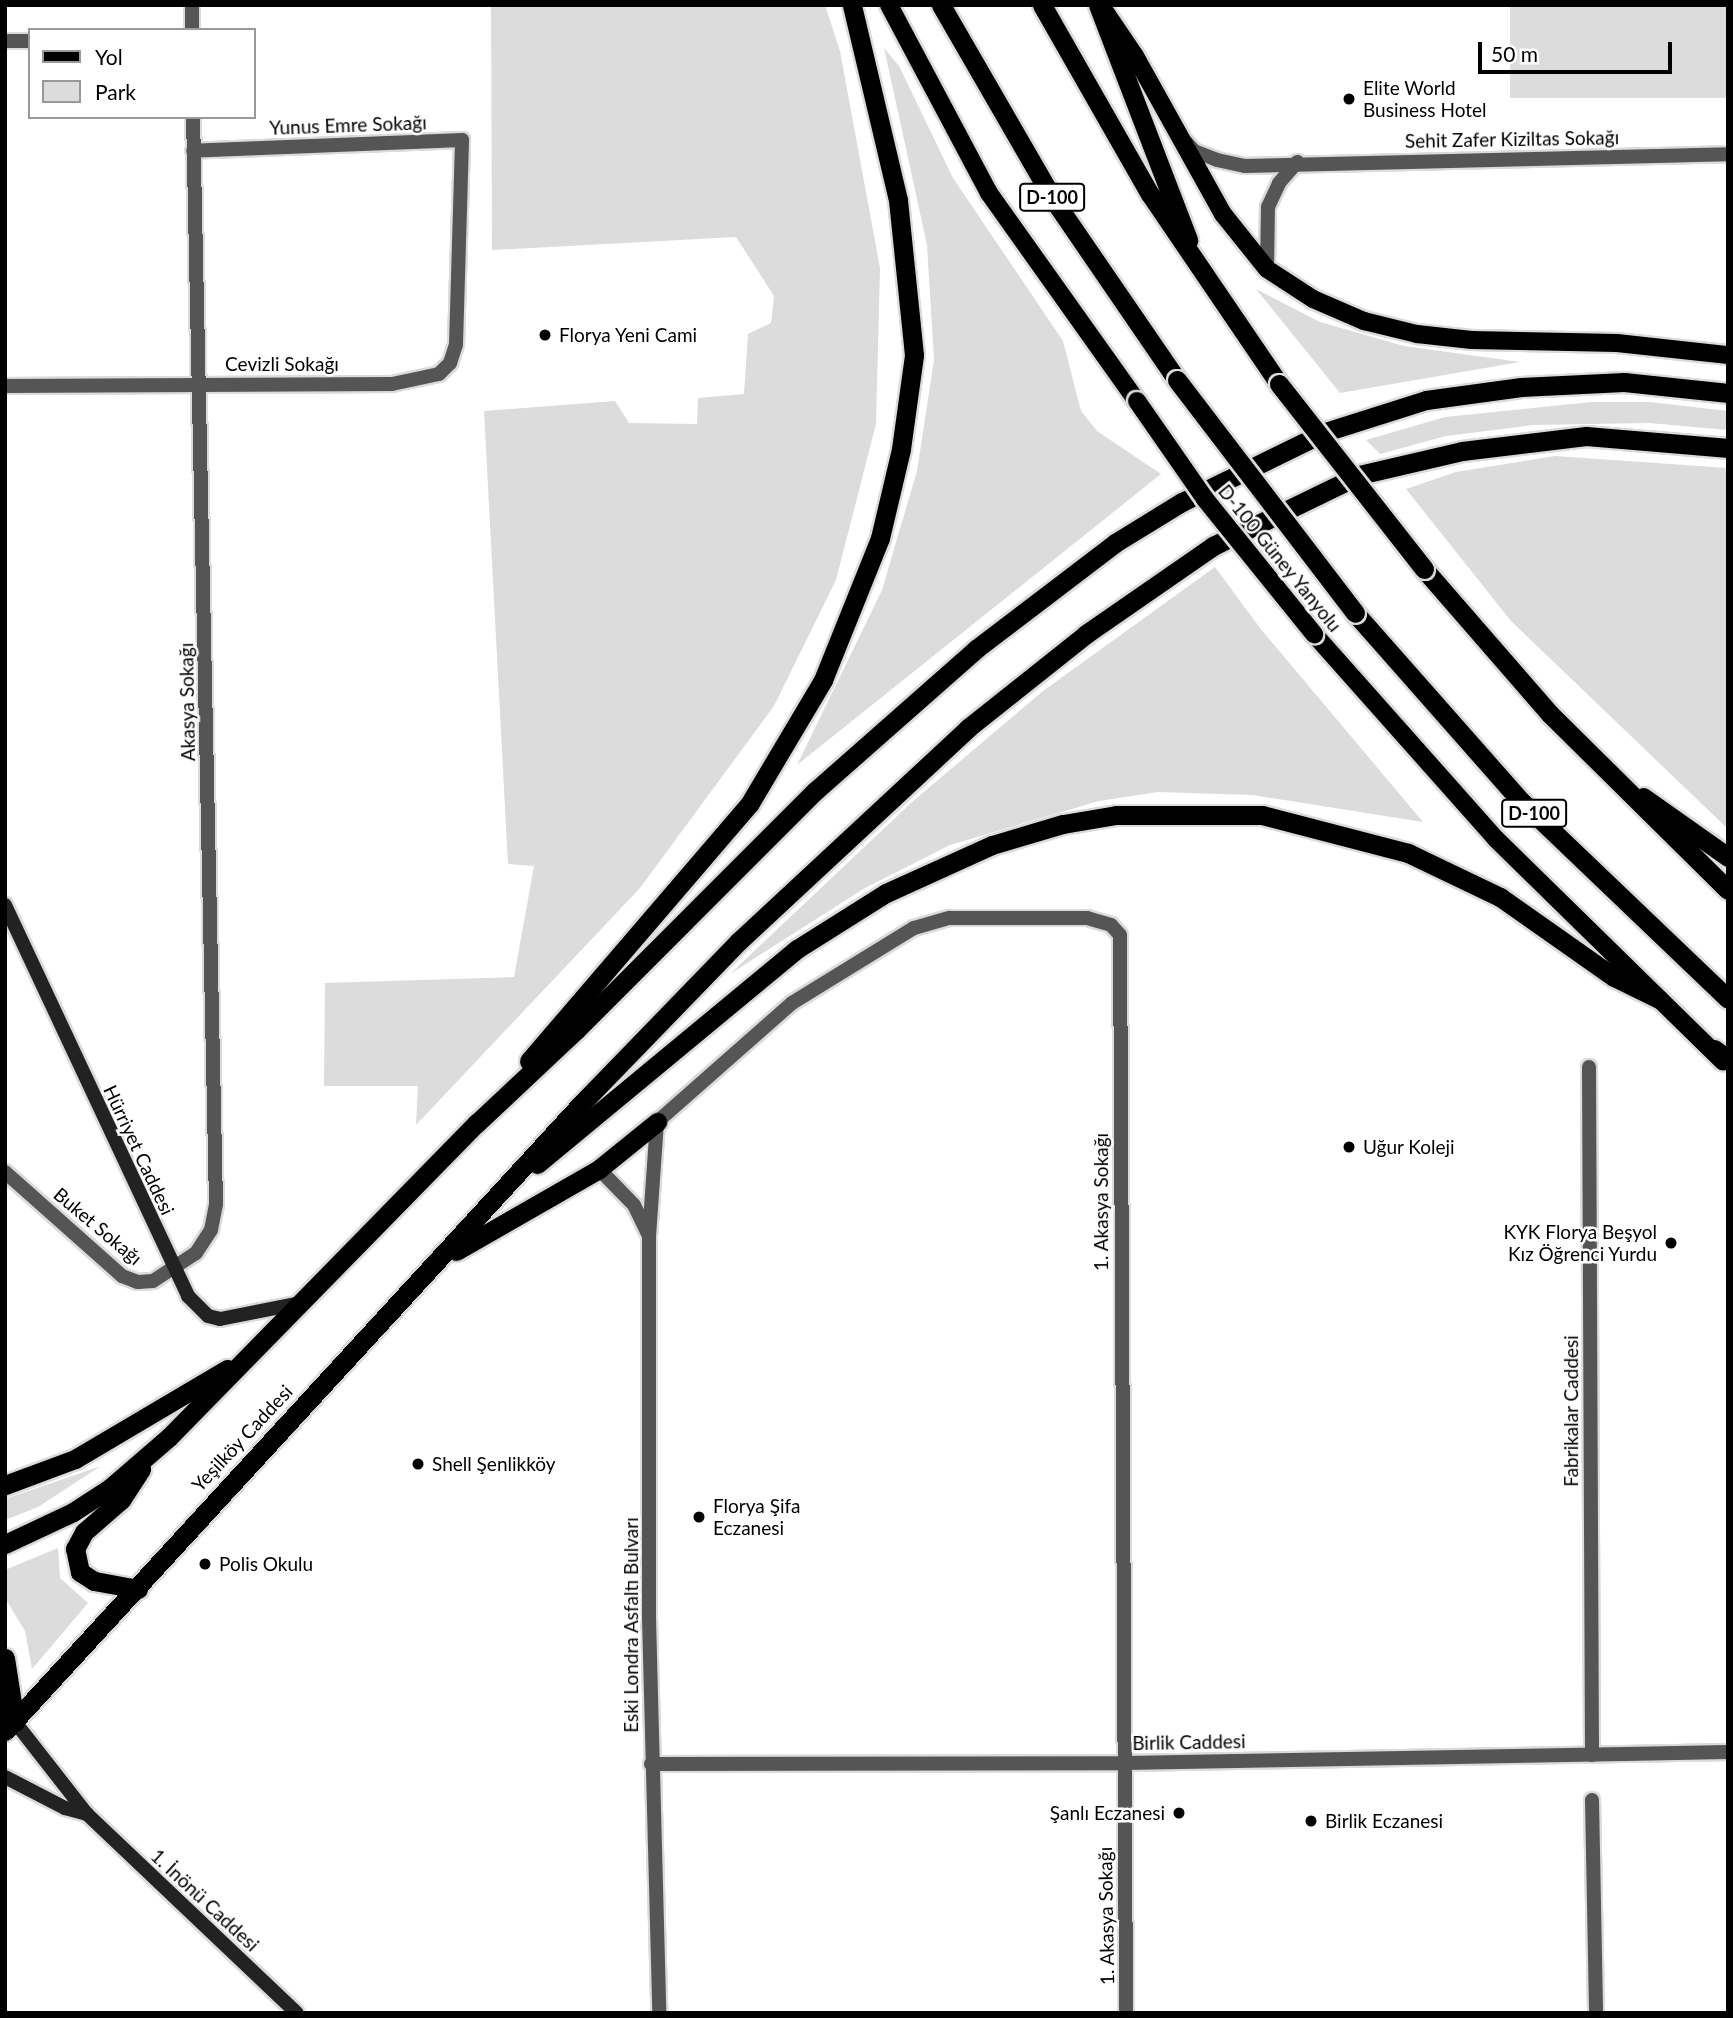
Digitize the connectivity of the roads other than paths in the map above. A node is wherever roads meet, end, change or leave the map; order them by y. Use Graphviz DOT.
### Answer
graph roads {
  1 [pos="192,5"];
  2 [pos="852,5"];
  3 [pos="890,5"];
  4 [pos="941,5"];
  5 [pos="1042,5"];
  6 [pos="1099,5"];
  7 [pos="192,28"];
  8 [pos="5,41"];
  9 [pos="28,41"];
  10 [pos="193,119"];
  11 [pos="1178,133"];
  12 [pos="462,140"];
  13 [pos="193,151"];
  14 [pos="1728,154"];
  15 [pos="1297,162"];
  16 [pos="1196,264"];
  17 [pos="1267,269"];
  18 [pos="1728,355"];
  19 [pos="200,382"];
  20 [pos="5,386"];
  21 [pos="1728,393"];
  22 [pos="1728,448"];
  23 [pos="1609,776"];
  24 [pos="1728,857"];
  25 [pos="1728,890"];
  26 [pos="5,905"];
  27 [pos="1659,999"];
  28 [pos="1728,999"];
  29 [pos="1721,1054"];
  30 [pos="1728,1066"];
  31 [pos="1589,1067"];
  32 [pos="657,1122"];
  33 [pos="477,1123"];
  34 [pos="599,1169"];
  35 [pos="5,1172"];
  36 [pos="516,1179"];
  37 [pos="649,1237"];
  38 [pos="436,1262"];
  39 [pos="173,1269"];
  40 [pos="302,1303"];
  41 [pos="249,1356"];
  42 [pos="149,1455"];
  43 [pos="5,1485"];
  44 [pos="5,1544"];
  45 [pos="138,1589"];
  46 [pos="5,1658"];
  47 [pos="10,1726"];
  48 [pos="1728,1752"];
  49 [pos="1592,1755"];
  50 [pos="1123,1763"];
  51 [pos="651,1764"];
  52 [pos="5,1777"];
  53 [pos="1592,1800"];
  54 [pos="87,1814"];
  55 [pos="1128,2010"];
  56 [pos="297,2013"];
  57 [pos="659,2013"];
  58 [pos="1596,2013"];
  1 -- 7 [label="street"];
  2 -- 33 [label="highway"];
  3 -- 27 [label="main road, D-100 Güney Yanyolu, bridge"];
  4 -- 28 [label="highway, D-100, bridge"];
  5 -- 16 [label="highway"];
  6 -- 11 [label="main road"];
  6 -- 16 [label="highway"];
  8 -- 9 [label="street"];
  10 -- 13 [label="street, Akasya Sokağı"];
  11 -- 15 [label="street, Sehit Zafer Kiziltas Sokağı"];
  11 -- 17 [label="main road"];
  12 -- 13 [label="street, Yunus Emre Sokağı"];
  12 -- 19 [label="street, Cevizli Sokağı"];
  13 -- 19 [label="street, Akasya Sokağı"];
  14 -- 15 [label="street, Sehit Zafer Kiziltas Sokağı"];
  15 -- 17 [label="street"];
  16 -- 23 [label="highway, bridge"];
  17 -- 18 [label="main road"];
  19 -- 20 [label="street, Cevizli Sokağı"];
  19 -- 39 [label="street, Akasya Sokağı"];
  21 -- 33 [label="highway"];
  22 -- 36 [label="highway"];
  23 -- 24 [label="highway"];
  23 -- 25 [label="highway"];
  26 -- 39 [label="main road, Hürriyet Caddesi"];
  27 -- 29 [label="main road, D-100 Güney Yanyolu"];
  27 -- 36 [label="highway"];
  29 -- 30 [label="main road, D-100 Güney Yanyolu"];
  31 -- 49 [label="street, Fabrikalar Caddesi"];
  32 -- 34 [label="highway"];
  32 -- 37 [label="street, Eski Londra Asfaltı Bulvarı"];
  32 -- 50 [label="street, 1. Akasya Sokağı"];
  33 -- 40 [label="highway"];
  34 -- 37 [label="street"];
  34 -- 38 [label="highway"];
  35 -- 39 [label="street, Buket Sokağı"];
  36 -- 38 [label="highway, Yeşilköy Caddesi"];
  37 -- 51 [label="street, Eski Londra Asfaltı Bulvarı"];
  38 -- 45 [label="highway, Yeşilköy Caddesi"];
  39 -- 40 [label="main road, Hürriyet Caddesi"];
  40 -- 41 [label="highway"];
  41 -- 42 [label="highway"];
  41 -- 43 [label="highway"];
  42 -- 44 [label="highway"];
  42 -- 45 [label="highway"];
  45 -- 47 [label="highway, Yeşilköy Caddesi"];
  46 -- 47 [label="highway"];
  47 -- 54 [label="main road, 1. İnönü Caddesi"];
  48 -- 49 [label="street, Birlik Caddesi"];
  49 -- 50 [label="street, Birlik Caddesi"];
  50 -- 51 [label="street, Birlik Caddesi"];
  50 -- 55 [label="street, 1. Akasya Sokağı"];
  51 -- 57 [label="street, Eski Londra Asfaltı Bulvarı"];
  52 -- 54 [label="main road"];
  53 -- 58 [label="street"];
  54 -- 56 [label="main road, 1. İnönü Caddesi"];
}
